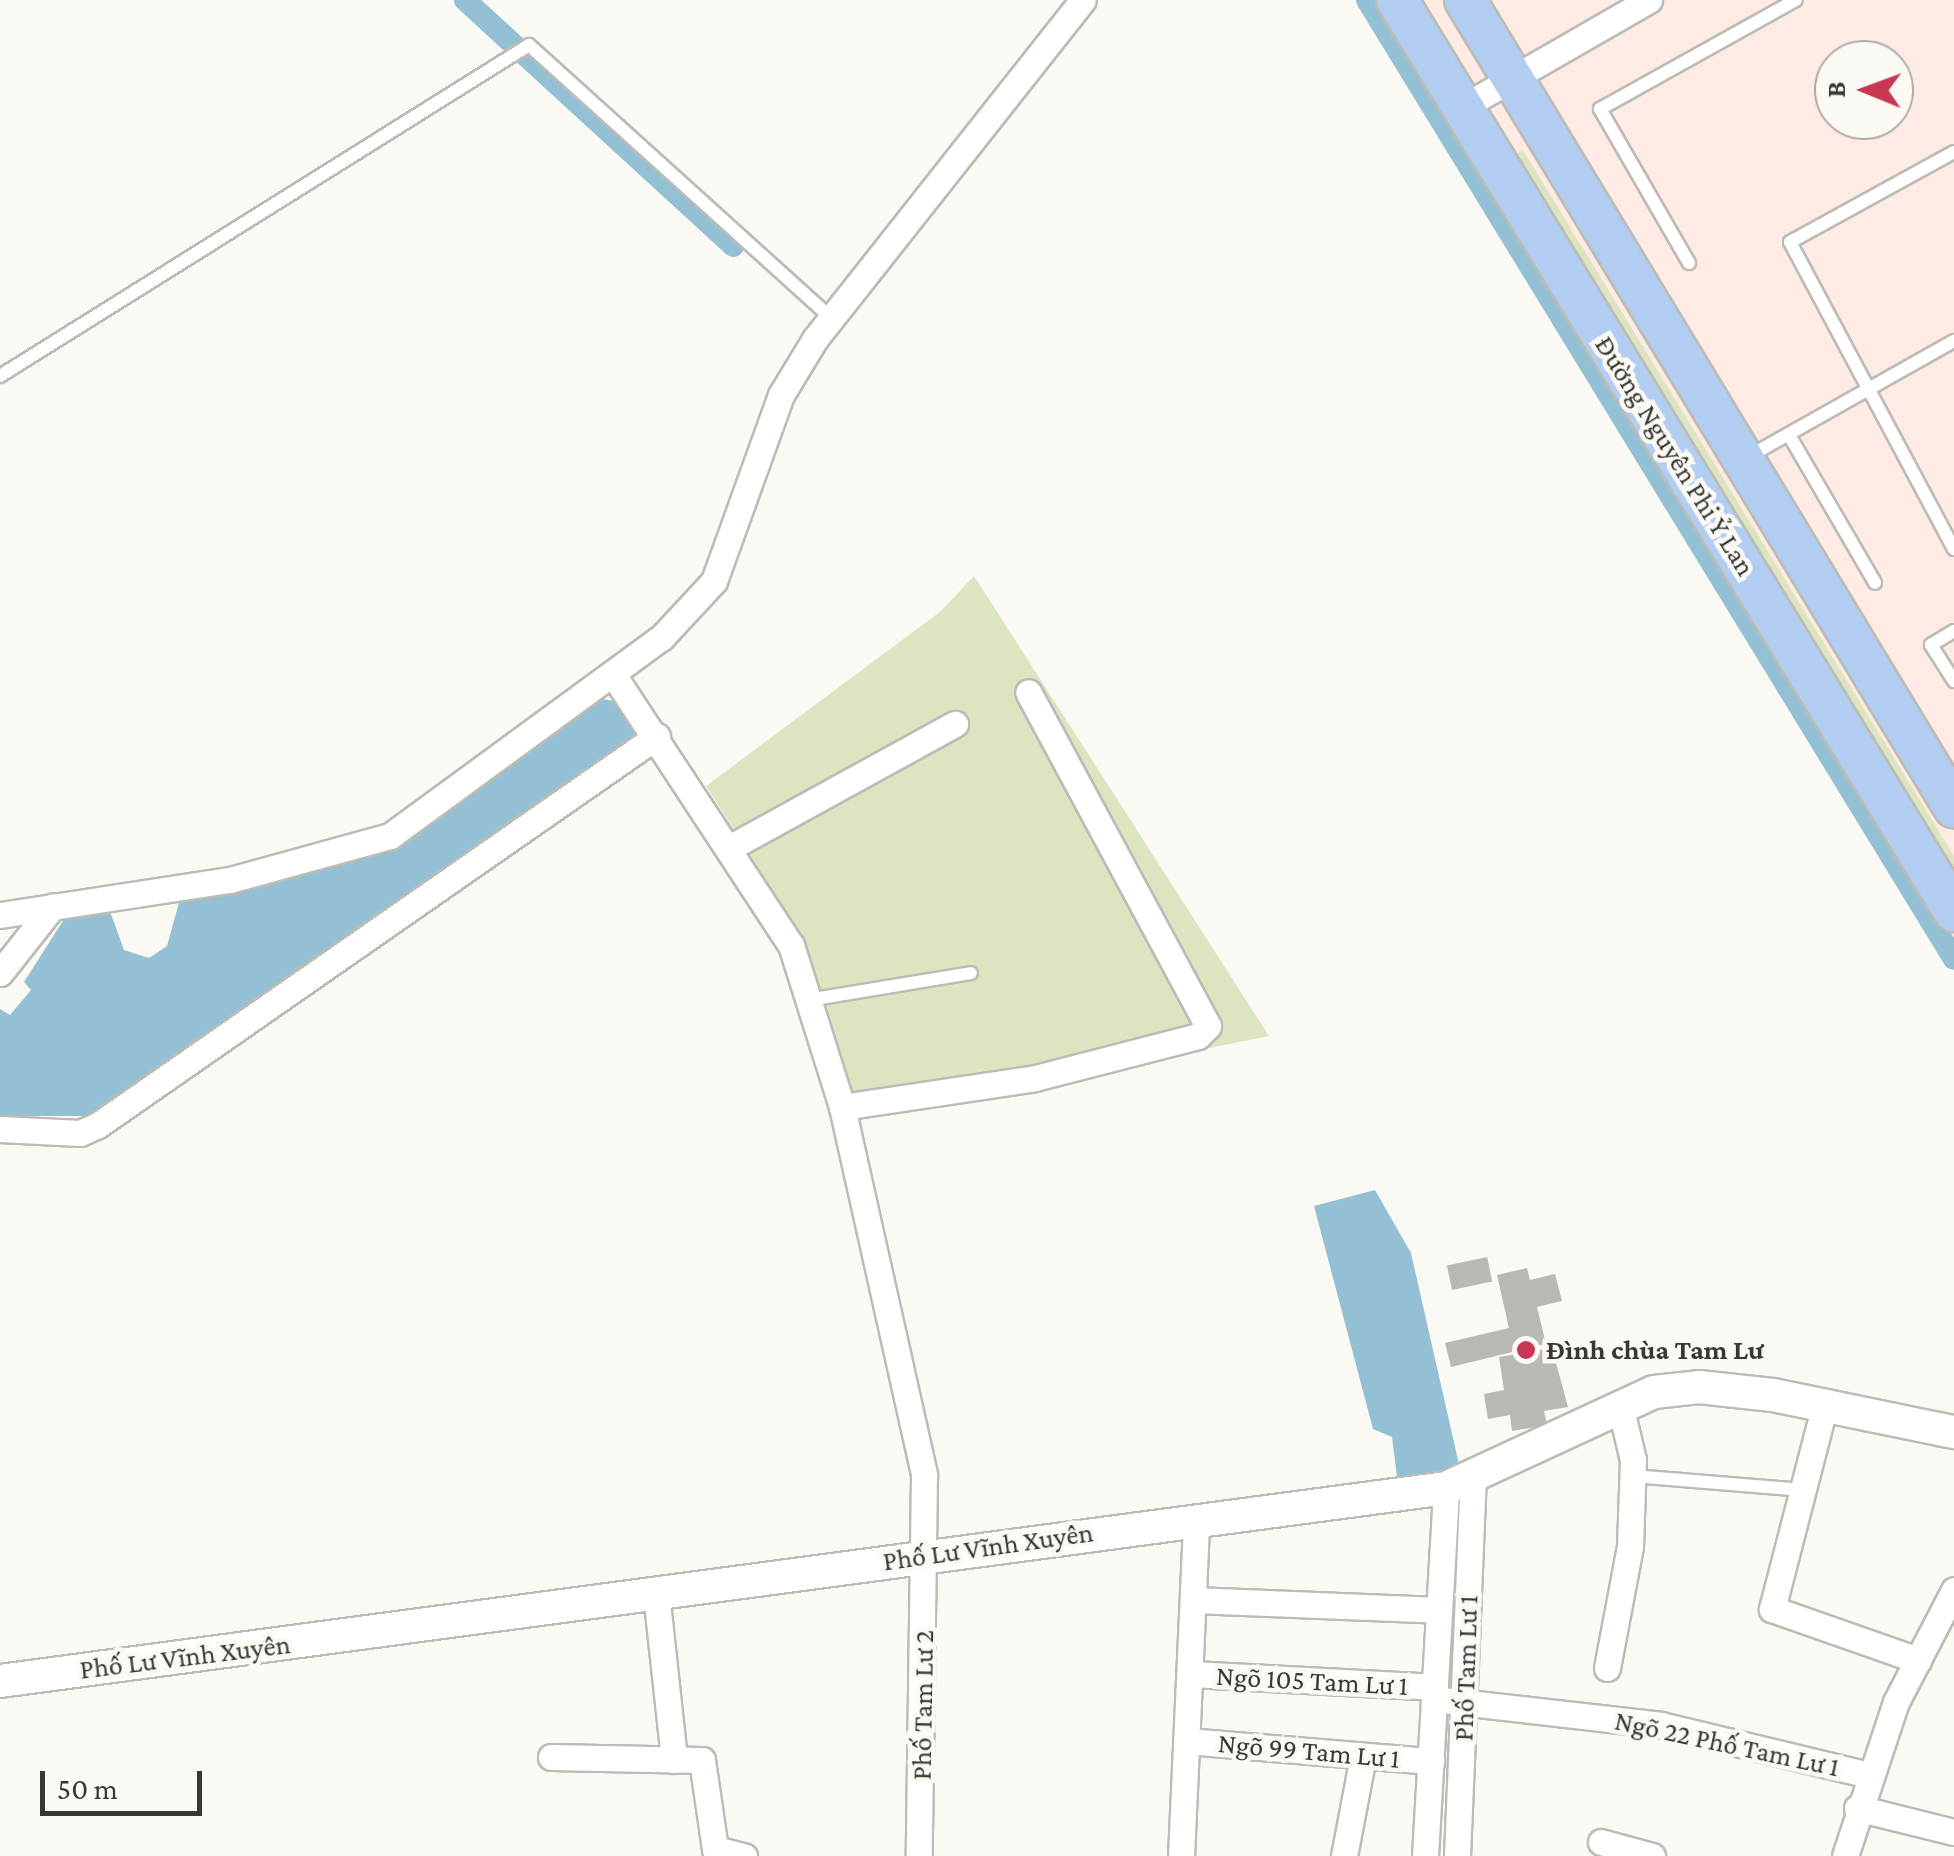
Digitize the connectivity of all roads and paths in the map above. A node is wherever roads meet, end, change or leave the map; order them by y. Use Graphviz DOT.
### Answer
graph roads {
  1 [pos="1083,0"];
  2 [pos="1396,0"];
  3 [pos="1465,0"];
  4 [pos="1649,0"];
  5 [pos="1796,0"];
  6 [pos="1513,79"];
  7 [pos="1461,108"];
  8 [pos="1954,152"];
  9 [pos="1689,263"];
  10 [pos="834,320"];
  11 [pos="1954,342"];
  12 [pos="0,376"];
  13 [pos="1866,394"];
  14 [pos="1790,435"];
  15 [pos="1744,459"];
  16 [pos="1954,550"];
  17 [pos="1875,583"];
  18 [pos="1954,631"];
  19 [pos="614,676"];
  20 [pos="1954,681"];
  21 [pos="1028,692"];
  22 [pos="956,724"];
  23 [pos="652,728"];
  24 [pos="1954,807"];
  25 [pos="729,848"];
  26 [pos="53,906"];
  27 [pos="1954,911"];
  28 [pos="0,915"];
  29 [pos="0,972"];
  30 [pos="971,972"];
  31 [pos="808,1000"];
  32 [pos="842,1107"];
  33 [pos="0,1130"];
  34 [pos="1620,1406"];
  35 [pos="1824,1408"];
  36 [pos="1954,1432"];
  37 [pos="1633,1476"];
  38 [pos="1460,1484"];
  39 [pos="1803,1490"];
  40 [pos="1196,1520"];
  41 [pos="927,1555"];
  42 [pos="1954,1590"];
  43 [pos="656,1593"];
  44 [pos="1193,1600"];
  45 [pos="1440,1610"];
  46 [pos="1918,1660"];
  47 [pos="1607,1668"];
  48 [pos="1190,1674"];
  49 [pos="0,1681"];
  50 [pos="1434,1693"];
  51 [pos="1465,1701"];
  52 [pos="1187,1741"];
  53 [pos="1363,1756"];
  54 [pos="551,1757"];
  55 [pos="674,1760"];
  56 [pos="1431,1761"];
  57 [pos="1870,1775"];
  58 [pos="1857,1808"];
  59 [pos="1954,1832"];
  60 [pos="1601,1842"];
  61 [pos="744,1856"];
  62 [pos="918,1856"];
  63 [pos="1181,1856"];
  64 [pos="1344,1856"];
  65 [pos="1426,1856"];
  66 [pos="1456,1856"];
  67 [pos="1652,1856"];
  68 [pos="1845,1856"];
  1 -- 10 [label="street"];
  2 -- 7 [label="main road, Đường Nguyên Phi Ỷ Lan"];
  3 -- 6 [label="main road, Đường Nguyên Phi Ỷ Lan"];
  4 -- 6 [label="street"];
  5 -- 9 [label="lane"];
  6 -- 7 [label="street"];
  6 -- 15 [label="main road, Đường Nguyên Phi Ỷ Lan"];
  7 -- 27 [label="main road, Đường Nguyên Phi Ỷ Lan"];
  8 -- 13 [label="lane"];
  10 -- 12 [label="lane"];
  10 -- 19 [label="street"];
  11 -- 13 [label="lane"];
  13 -- 14 [label="lane"];
  13 -- 16 [label="lane"];
  14 -- 15 [label="lane"];
  14 -- 17 [label="lane"];
  15 -- 24 [label="main road, Đường Nguyên Phi Ỷ Lan"];
  18 -- 20 [label="lane"];
  19 -- 23 [label="street, Phố Tam Lư 2"];
  19 -- 26 [label="street"];
  21 -- 32 [label="street"];
  22 -- 25 [label="street"];
  23 -- 25 [label="street, Phố Tam Lư 2"];
  23 -- 33 [label="street"];
  25 -- 31 [label="street, Phố Tam Lư 2"];
  26 -- 28 [label="street"];
  26 -- 29 [label="street"];
  30 -- 31 [label="lane"];
  31 -- 32 [label="street, Phố Tam Lư 2"];
  32 -- 41 [label="street, Phố Tam Lư 2"];
  34 -- 35 [label="street, Phố Lư Vĩnh Xuyên"];
  34 -- 37 [label="street"];
  34 -- 38 [label="street, Phố Lư Vĩnh Xuyên"];
  35 -- 36 [label="street, Phố Lư Vĩnh Xuyên"];
  35 -- 39 [label="street"];
  37 -- 39 [label="lane"];
  37 -- 47 [label="street"];
  38 -- 40 [label="street, Phố Lư Vĩnh Xuyên"];
  38 -- 45 [label="street, Phố Tam Lư 1"];
  38 -- 51 [label="street, Phố Tam Lư 1"];
  39 -- 46 [label="street"];
  40 -- 41 [label="street, Phố Lư Vĩnh Xuyên"];
  40 -- 44 [label="street"];
  41 -- 43 [label="street, Phố Lư Vĩnh Xuyên"];
  41 -- 62 [label="street, Phố Tam Lư 2"];
  42 -- 46 [label="street"];
  43 -- 49 [label="street, Phố Lư Vĩnh Xuyên"];
  43 -- 55 [label="street"];
  44 -- 45 [label="street"];
  44 -- 48 [label="street"];
  45 -- 50 [label="street, Phố Tam Lư 1"];
  46 -- 57 [label="street"];
  48 -- 50 [label="street, Ngõ 105 Tam Lư 1"];
  48 -- 52 [label="street"];
  50 -- 51 [label="street, Ngõ 105 Tam Lư 1"];
  50 -- 56 [label="street, Phố Tam Lư 1"];
  51 -- 57 [label="street, Ngõ 22 Phố Tam Lư 1"];
  51 -- 66 [label="street, Phố Tam Lư 1"];
  52 -- 53 [label="street, Ngõ 99 Tam Lư 1"];
  52 -- 63 [label="street"];
  53 -- 56 [label="street, Ngõ 99 Tam Lư 1"];
  53 -- 64 [label="street"];
  54 -- 55 [label="street"];
  55 -- 61 [label="street"];
  56 -- 65 [label="street, Phố Tam Lư 1"];
  57 -- 58 [label="street"];
  58 -- 59 [label="street"];
  58 -- 68 [label="street"];
  60 -- 67 [label="street"];
}
